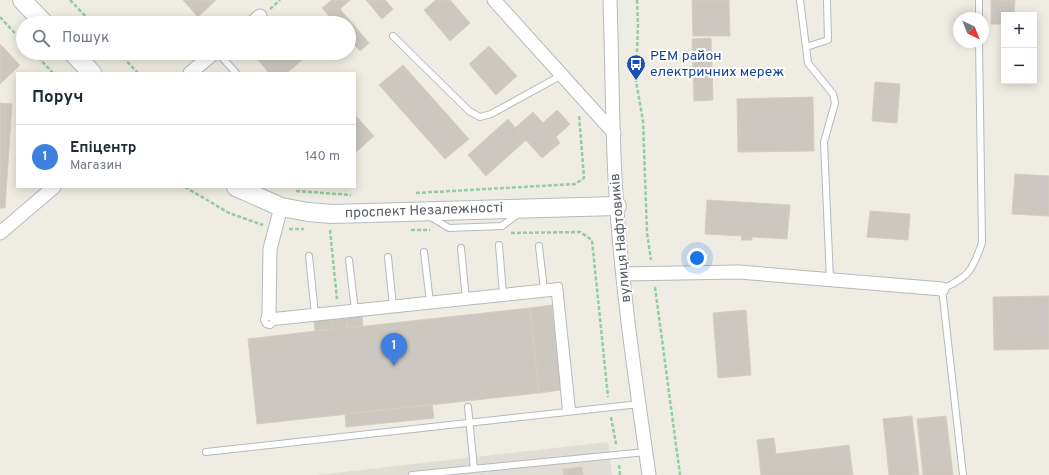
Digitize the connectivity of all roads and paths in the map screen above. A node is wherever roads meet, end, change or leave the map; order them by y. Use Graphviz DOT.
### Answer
graph roads {
  1 [pos="22,0"];
  2 [pos="70,0"];
  3 [pos="494,0"];
  4 [pos="610,0"];
  5 [pos="637,0"];
  6 [pos="800,0"];
  7 [pos="827,0"];
  8 [pos="979,0"];
  9 [pos="979,12"];
  10 [pos="37,16"];
  11 [pos="85,16"];
  12 [pos="0,17"];
  13 [pos="16,34"];
  14 [pos="393,36"];
  15 [pos="806,47"];
  16 [pos="979,48"];
  17 [pos="41,60"];
  18 [pos="80,60"];
  19 [pos="126,60"];
  20 [pos="206,60"];
  21 [pos="224,60"];
  22 [pos="52,72"];
  23 [pos="91,72"];
  24 [pos="137,72"];
  25 [pos="191,72"];
  26 [pos="235,72"];
  27 [pos="562,75"];
  28 [pos="614,133"];
  29 [pos="584,178"];
  30 [pos="53,188"];
  31 [pos="240,188"];
  32 [pos="411,194"];
  33 [pos="356,196"];
  34 [pos="284,199"];
  35 [pos="618,206"];
  36 [pos="330,230"];
  37 [pos="0,233"];
  38 [pos="499,245"];
  39 [pos="539,246"];
  40 [pos="461,248"];
  41 [pos="424,252"];
  42 [pos="310,256"];
  43 [pos="388,257"];
  44 [pos="350,260"];
  45 [pos="623,274"];
  46 [pos="653,274"];
  47 [pos="830,280"];
  48 [pos="942,290"];
  49 [pos="544,291"];
  50 [pos="504,295"];
  51 [pos="466,299"];
  52 [pos="430,303"];
  53 [pos="393,306"];
  54 [pos="338,309"];
  55 [pos="355,310"];
  56 [pos="315,315"];
  57 [pos="272,317"];
  58 [pos="639,404"];
  59 [pos="468,406"];
  60 [pos="569,411"];
  61 [pos="470,422"];
  62 [pos="206,452"];
  63 [pos="646,452"];
  64 [pos="474,469"];
  65 [pos="412,475"];
  66 [pos="649,475"];
  67 [pos="680,475"];
  68 [pos="963,475"];
  1 -- 10 [label="main road"];
  2 -- 11 [label="path"];
  3 -- 27 [label="street"];
  4 -- 28 [label="street, вулиця Нафтовиків"];
  5 -- 46 [label="path"];
  6 -- 15 [label="lane"];
  7 -- 15 [label="lane"];
  8 -- 9 [label="lane"];
  12 -- 13 [label="path"];
  14 -- 27 [label="lane"];
  15 -- 47 [label="lane"];
  16 -- 48 [label="lane"];
  17 -- 22 [label="path"];
  18 -- 23 [label="main road"];
  19 -- 24 [label="path"];
  20 -- 25 [label="street"];
  21 -- 26 [label="lane"];
  27 -- 28 [label="street"];
  28 -- 35 [label="street, вулиця Нафтовиків"];
  29 -- 32 [label="path"];
  30 -- 37 [label="street"];
  31 -- 34 [label="main road, проспект Незалежності"];
  33 -- 34 [label="path"];
  34 -- 35 [label="main road, проспект Незалежності"];
  34 -- 57 [label="street"];
  35 -- 45 [label="street, вулиця Нафтовиків"];
  36 -- 54 [label="path"];
  38 -- 50 [label="lane"];
  39 -- 49 [label="lane"];
  40 -- 51 [label="lane"];
  41 -- 52 [label="lane"];
  42 -- 56 [label="lane"];
  43 -- 53 [label="lane"];
  44 -- 55 [label="lane"];
  45 -- 46 [label="street"];
  45 -- 58 [label="street, вулиця Нафтовиків"];
  46 -- 47 [label="street"];
  46 -- 67 [label="path"];
  47 -- 48 [label="street"];
  48 -- 68 [label="lane"];
  49 -- 50 [label="lane"];
  49 -- 60 [label="lane"];
  50 -- 51 [label="lane"];
  51 -- 52 [label="lane"];
  52 -- 53 [label="lane"];
  53 -- 55 [label="lane"];
  54 -- 55 [label="lane"];
  54 -- 56 [label="lane"];
  55 -- 56 [label="lane"];
  56 -- 57 [label="lane"];
  58 -- 60 [label="lane"];
  58 -- 63 [label="street, вулиця Нафтовиків"];
  59 -- 61 [label="lane"];
  60 -- 61 [label="lane"];
  61 -- 62 [label="lane"];
  61 -- 64 [label="lane"];
  63 -- 64 [label="lane"];
  63 -- 66 [label="street, вулиця Нафтовиків"];
  64 -- 65 [label="lane"];
}
